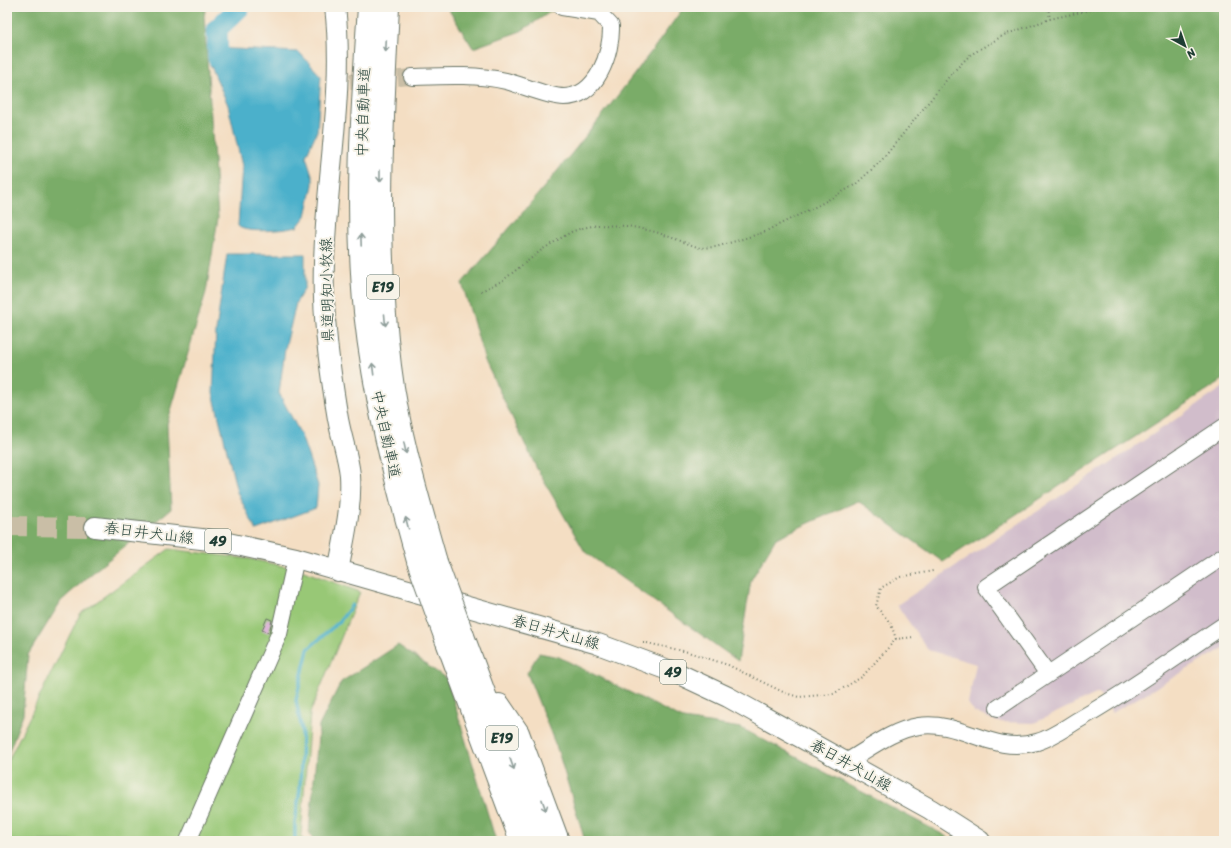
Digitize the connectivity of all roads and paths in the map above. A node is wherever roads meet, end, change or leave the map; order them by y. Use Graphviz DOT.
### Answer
graph roads {
  1 [pos="335,7"];
  2 [pos="369,7"];
  3 [pos="388,7"];
  4 [pos="562,7"];
  5 [pos="1048,7"];
  6 [pos="1103,7"];
  7 [pos="1050,19"];
  8 [pos="412,77"];
  9 [pos="482,291"];
  10 [pos="1224,427"];
  11 [pos="95,527"];
  12 [pos="1224,556"];
  13 [pos="296,558"];
  14 [pos="427,562"];
  15 [pos="338,571"];
  16 [pos="933,571"];
  17 [pos="1224,625"];
  18 [pos="914,637"];
  19 [pos="896,639"];
  20 [pos="452,641"];
  21 [pos="632,656"];
  22 [pos="477,670"];
  23 [pos="1048,674"];
  24 [pos="998,708"];
  25 [pos="846,762"];
  26 [pos="188,841"];
  27 [pos="507,841"];
  28 [pos="521,841"];
  29 [pos="539,841"];
  30 [pos="558,841"];
  31 [pos="980,841"];
  1 -- 15 [label="main road, 県道明知小牧線"];
  14 -- 2 [label="highway, 中央自動車道 / E19, one-way"];
  3 -- 14 [label="highway, 中央自動車道 / E19, one-way"];
  4 -- 8 [label="street"];
  5 -- 7 [label="path"];
  6 -- 7 [label="path"];
  7 -- 9 [label="path"];
  10 -- 23 [label="street"];
  11 -- 13 [label="main road, 春日井犬山線 / 49"];
  12 -- 23 [label="street"];
  13 -- 15 [label="main road, 春日井犬山線 / 49"];
  13 -- 26 [label="street"];
  14 -- 20 [label="highway, 中央自動車道 / E19, bridge"];
  15 -- 21 [label="main road, 春日井犬山線 / 49"];
  16 -- 19 [label="path"];
  17 -- 25 [label="street"];
  18 -- 19 [label="path"];
  19 -- 21 [label="path"];
  20 -- 22 [label="highway, 中央自動車道 / E19"];
  20 -- 27 [label="highway"];
  20 -- 28 [label="highway, 中央自動車道 / E19"];
  21 -- 25 [label="main road, 春日井犬山線 / 49"];
  22 -- 29 [label="highway, 中央自動車道 / E19, one-way"];
  22 -- 30 [label="highway, one-way"];
  23 -- 24 [label="street"];
  25 -- 31 [label="main road, 春日井犬山線 / 49"];
}
